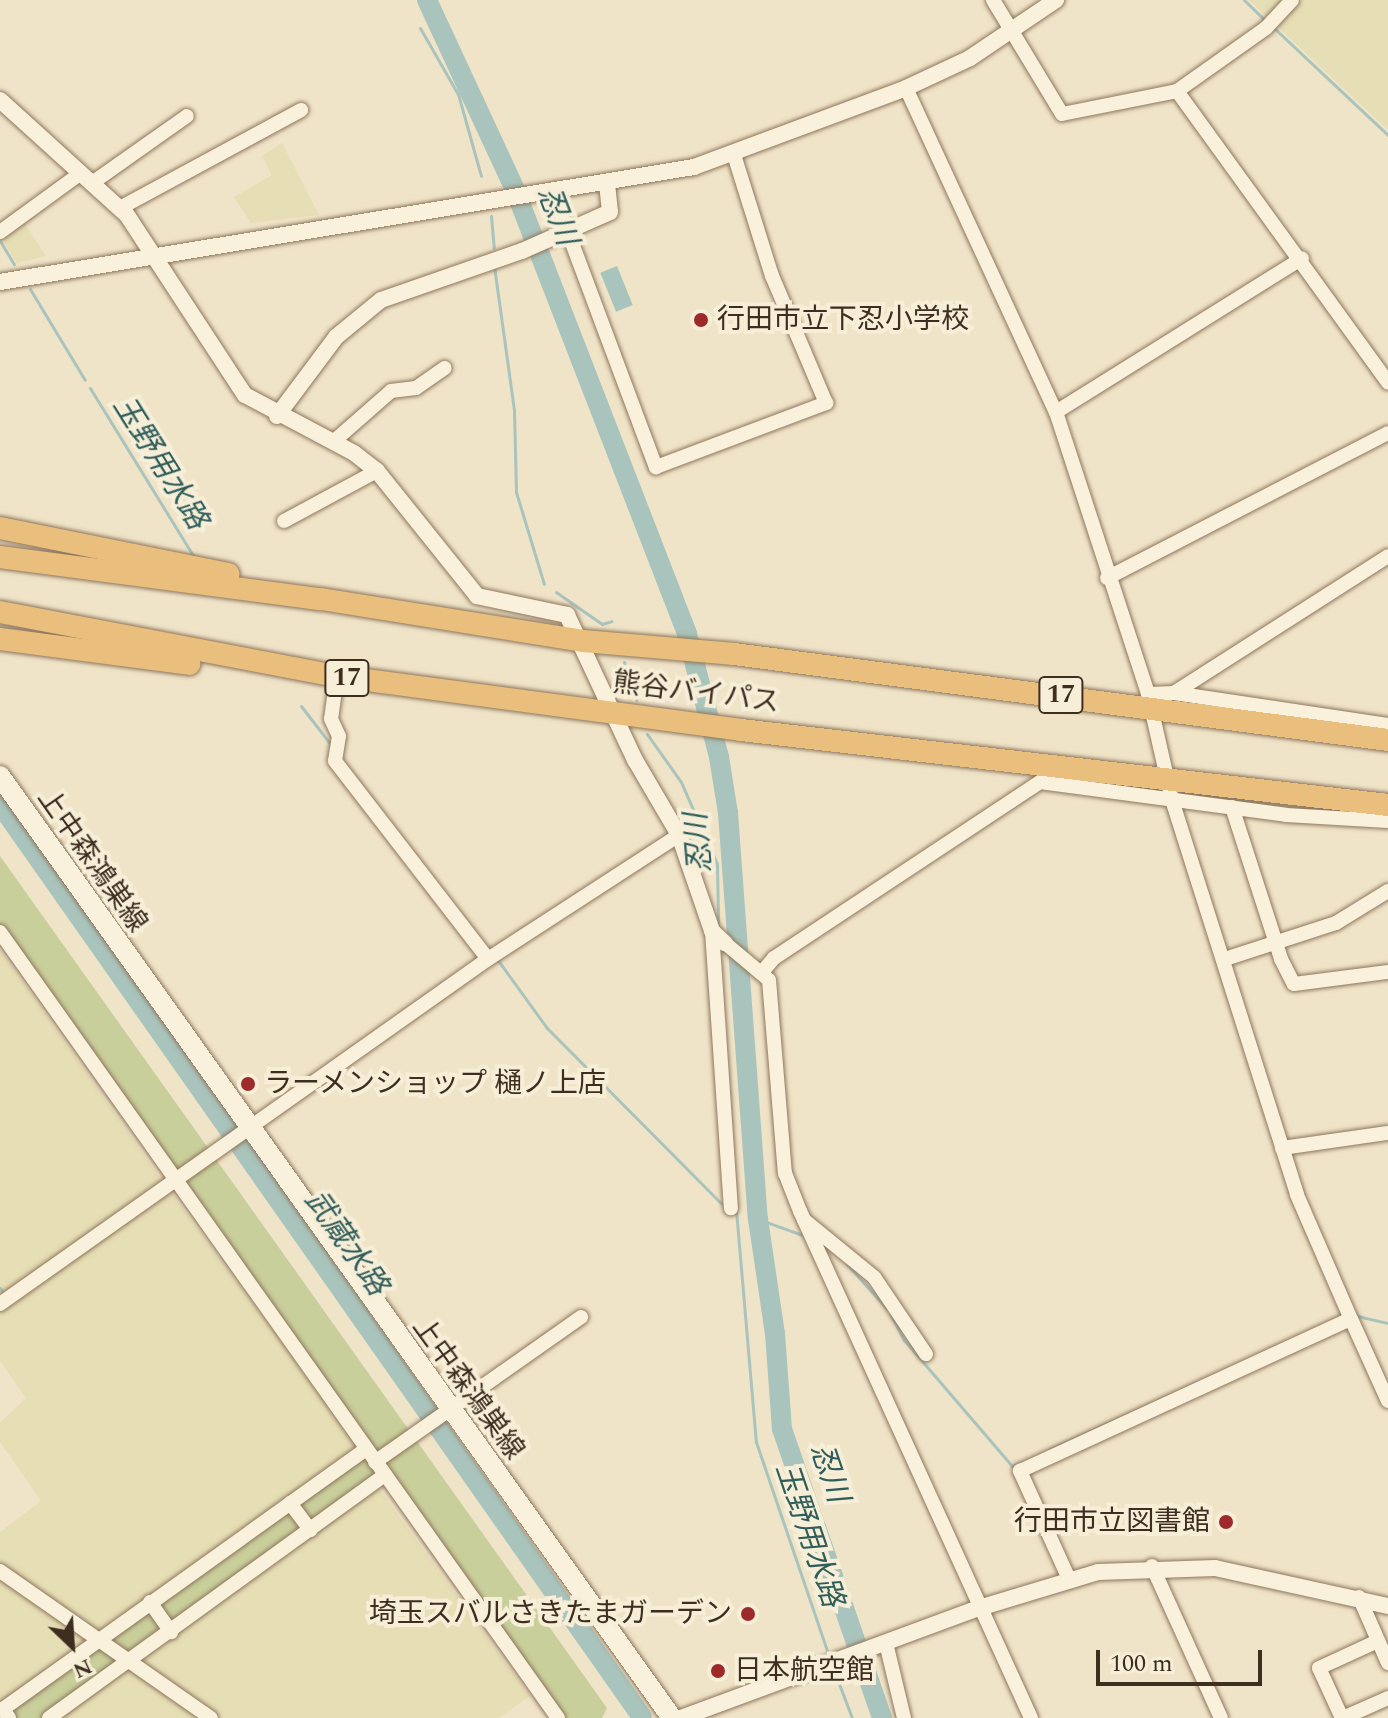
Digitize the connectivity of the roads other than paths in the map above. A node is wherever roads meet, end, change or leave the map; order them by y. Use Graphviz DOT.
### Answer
graph roads {
  1 [pos="993,0"];
  2 [pos="1056,0"];
  3 [pos="1292,0"];
  4 [pos="1010,33"];
  5 [pos="906,88"];
  6 [pos="1177,91"];
  7 [pos="0,100"];
  8 [pos="301,110"];
  9 [pos="187,116"];
  10 [pos="734,155"];
  11 [pos="87,178"];
  12 [pos="607,184"];
  13 [pos="553,192"];
  14 [pos="120,208"];
  15 [pos="0,232"];
  16 [pos="564,232"];
  17 [pos="158,257"];
  18 [pos="1302,258"];
  19 [pos="0,282"];
  20 [pos="1382,356"];
  21 [pos="445,368"];
  22 [pos="1388,383"];
  23 [pos="1056,412"];
  24 [pos="277,416"];
  25 [pos="1388,433"];
  26 [pos="333,442"];
  27 [pos="377,471"];
  28 [pos="284,521"];
  29 [pos="0,528"];
  30 [pos="1388,556"];
  31 [pos="0,557"];
  32 [pos="1107,578"];
  33 [pos="321,599"];
  34 [pos="0,612"];
  35 [pos="0,639"];
  36 [pos="583,641"];
  37 [pos="327,675"];
  38 [pos="1174,693"];
  39 [pos="1150,700"];
  40 [pos="612,713"];
  41 [pos="1388,725"];
  42 [pos="1388,740"];
  43 [pos="0,776"];
  44 [pos="1170,790"];
  45 [pos="1388,805"];
  46 [pos="1232,807"];
  47 [pos="1388,821"];
  48 [pos="679,835"];
  49 [pos="1388,891"];
  50 [pos="0,932"];
  51 [pos="719,937"];
  52 [pos="1275,943"];
  53 [pos="488,959"];
  54 [pos="1225,959"];
  55 [pos="760,968"];
  56 [pos="1388,972"];
  57 [pos="243,1130"];
  58 [pos="1388,1133"];
  59 [pos="1282,1148"];
  60 [pos="175,1180"];
  61 [pos="731,1208"];
  62 [pos="804,1220"];
  63 [pos="0,1304"];
  64 [pos="581,1317"];
  65 [pos="1351,1319"];
  66 [pos="926,1354"];
  67 [pos="1388,1401"];
  68 [pos="444,1412"];
  69 [pos="366,1449"];
  70 [pos="375,1462"];
  71 [pos="385,1475"];
  72 [pos="290,1503"];
  73 [pos="310,1530"];
  74 [pos="1152,1566"];
  75 [pos="0,1571"];
  76 [pos="1069,1579"];
  77 [pos="1359,1597"];
  78 [pos="150,1602"];
  79 [pos="1388,1606"];
  80 [pos="979,1608"];
  81 [pos="171,1632"];
  82 [pos="97,1639"];
  83 [pos="1378,1641"];
  84 [pos="883,1644"];
  85 [pos="130,1661"];
  86 [pos="1388,1663"];
  87 [pos="1388,1698"];
  88 [pos="9,1718"];
  89 [pos="49,1718"];
  90 [pos="211,1718"];
  91 [pos="558,1718"];
  92 [pos="672,1718"];
  93 [pos="681,1718"];
  94 [pos="904,1718"];
  95 [pos="1031,1718"];
  96 [pos="1221,1718"];
  97 [pos="1343,1718"];
  1 -- 4 [label="street"];
  2 -- 4 [label="street"];
  3 -- 6 [label="street"];
  4 -- 5 [label="street"];
  4 -- 6 [label="street"];
  5 -- 10 [label="street"];
  5 -- 23 [label="street"];
  6 -- 18 [label="street"];
  7 -- 11 [label="street"];
  8 -- 14 [label="street"];
  9 -- 11 [label="street"];
  10 -- 12 [label="street"];
  10 -- 16 [label="street"];
  11 -- 14 [label="street"];
  11 -- 15 [label="street"];
  12 -- 13 [label="street"];
  12 -- 16 [label="street"];
  13 -- 16 [label="street"];
  13 -- 17 [label="street"];
  14 -- 17 [label="street"];
  16 -- 24 [label="street"];
  17 -- 19 [label="street"];
  17 -- 24 [label="street"];
  18 -- 20 [label="street"];
  18 -- 23 [label="street"];
  20 -- 22 [label="street"];
  21 -- 26 [label="street"];
  23 -- 32 [label="street"];
  24 -- 26 [label="street"];
  25 -- 32 [label="street"];
  26 -- 27 [label="street"];
  27 -- 28 [label="street"];
  27 -- 36 [label="street"];
  29 -- 33 [label="highway, 17"];
  30 -- 38 [label="street"];
  31 -- 33 [label="highway, 熊谷バイパス / 17"];
  32 -- 39 [label="street"];
  33 -- 36 [label="highway, 熊谷バイパス / 17"];
  34 -- 37 [label="highway, 熊谷バイパス / 17"];
  35 -- 37 [label="highway, 17"];
  36 -- 39 [label="highway, 熊谷バイパス / 17"];
  36 -- 40 [label="street"];
  37 -- 40 [label="highway, 熊谷バイパス / 17"];
  37 -- 53 [label="street"];
  38 -- 39 [label="street"];
  38 -- 41 [label="street"];
  39 -- 42 [label="highway, 熊谷バイパス / 17"];
  39 -- 44 [label="street"];
  40 -- 44 [label="highway, 熊谷バイパス / 17"];
  40 -- 48 [label="street"];
  43 -- 57 [label="main road, 上中森鴻巣線"];
  44 -- 45 [label="highway, 熊谷バイパス / 17"];
  44 -- 46 [label="street"];
  44 -- 54 [label="street"];
  44 -- 55 [label="street"];
  46 -- 47 [label="street"];
  46 -- 52 [label="street"];
  48 -- 51 [label="street"];
  48 -- 53 [label="street"];
  49 -- 52 [label="street"];
  50 -- 60 [label="street"];
  51 -- 55 [label="street"];
  51 -- 61 [label="street"];
  52 -- 54 [label="street"];
  52 -- 56 [label="street"];
  53 -- 57 [label="street"];
  54 -- 59 [label="street"];
  55 -- 62 [label="street"];
  57 -- 60 [label="street"];
  57 -- 68 [label="main road, 上中森鴻巣線"];
  58 -- 59 [label="street"];
  59 -- 65 [label="street"];
  60 -- 63 [label="street"];
  60 -- 69 [label="street"];
  62 -- 66 [label="street"];
  62 -- 80 [label="street"];
  64 -- 68 [label="street"];
  65 -- 67 [label="street"];
  65 -- 76 [label="street"];
  68 -- 70 [label="street"];
  68 -- 92 [label="main road, 上中森鴻巣線"];
  69 -- 70 [label="street"];
  69 -- 72 [label="street"];
  70 -- 71 [label="street"];
  71 -- 73 [label="street"];
  71 -- 91 [label="street"];
  72 -- 73 [label="street"];
  72 -- 78 [label="street"];
  73 -- 81 [label="street"];
  74 -- 76 [label="street"];
  74 -- 77 [label="street"];
  74 -- 96 [label="street"];
  75 -- 82 [label="street"];
  76 -- 80 [label="street"];
  77 -- 79 [label="street"];
  77 -- 83 [label="street"];
  78 -- 81 [label="street"];
  78 -- 82 [label="street"];
  80 -- 84 [label="street"];
  80 -- 95 [label="street"];
  81 -- 85 [label="street"];
  82 -- 85 [label="street"];
  82 -- 88 [label="street"];
  83 -- 86 [label="street"];
  83 -- 97 [label="street"];
  84 -- 93 [label="street"];
  84 -- 94 [label="street"];
  85 -- 89 [label="street"];
  85 -- 90 [label="street"];
  87 -- 97 [label="street"];
}
